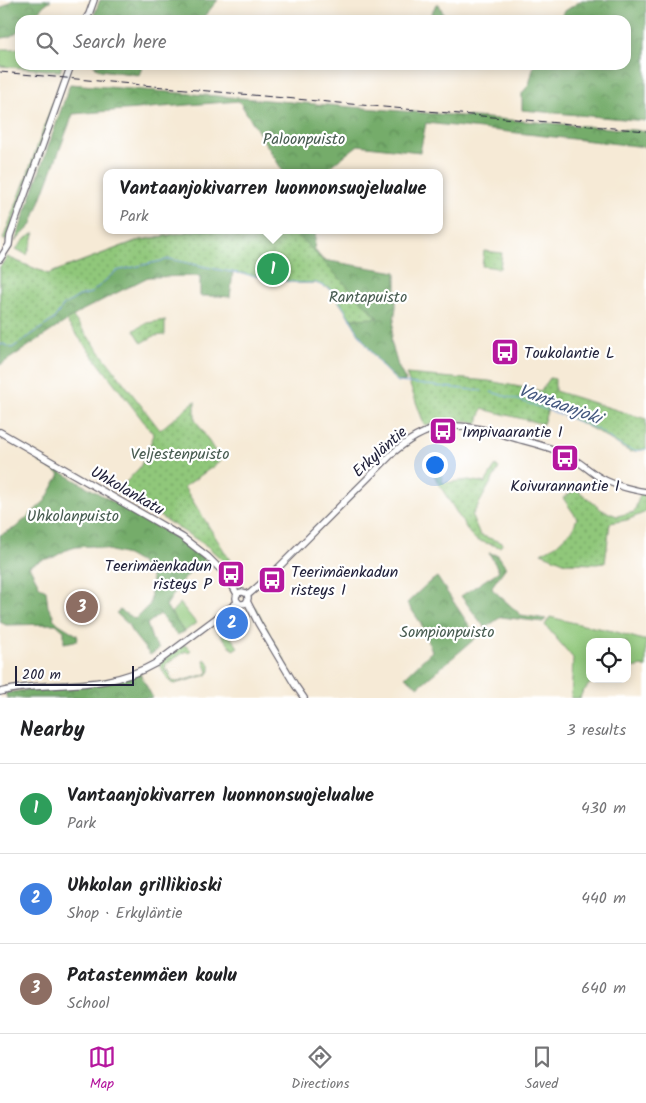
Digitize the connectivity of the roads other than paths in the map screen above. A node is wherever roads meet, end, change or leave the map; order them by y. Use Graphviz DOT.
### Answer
graph roads {
  1 [pos="94,0"];
  2 [pos="89,15"];
  3 [pos="70,70"];
  4 [pos="0,259"];
  5 [pos="0,432"];
  6 [pos="646,492"];
  7 [pos="243,598"];
  8 [pos="0,692"];
  9 [pos="304,698"];
  1 -- 2 [label="street"];
  3 -- 4 [label="street"];
  5 -- 7 [label="street, Uhkolankatu"];
  6 -- 7 [label="street, Erkyläntie"];
  7 -- 8 [label="street, Erkyläntie"];
  7 -- 9 [label="street"];
}
